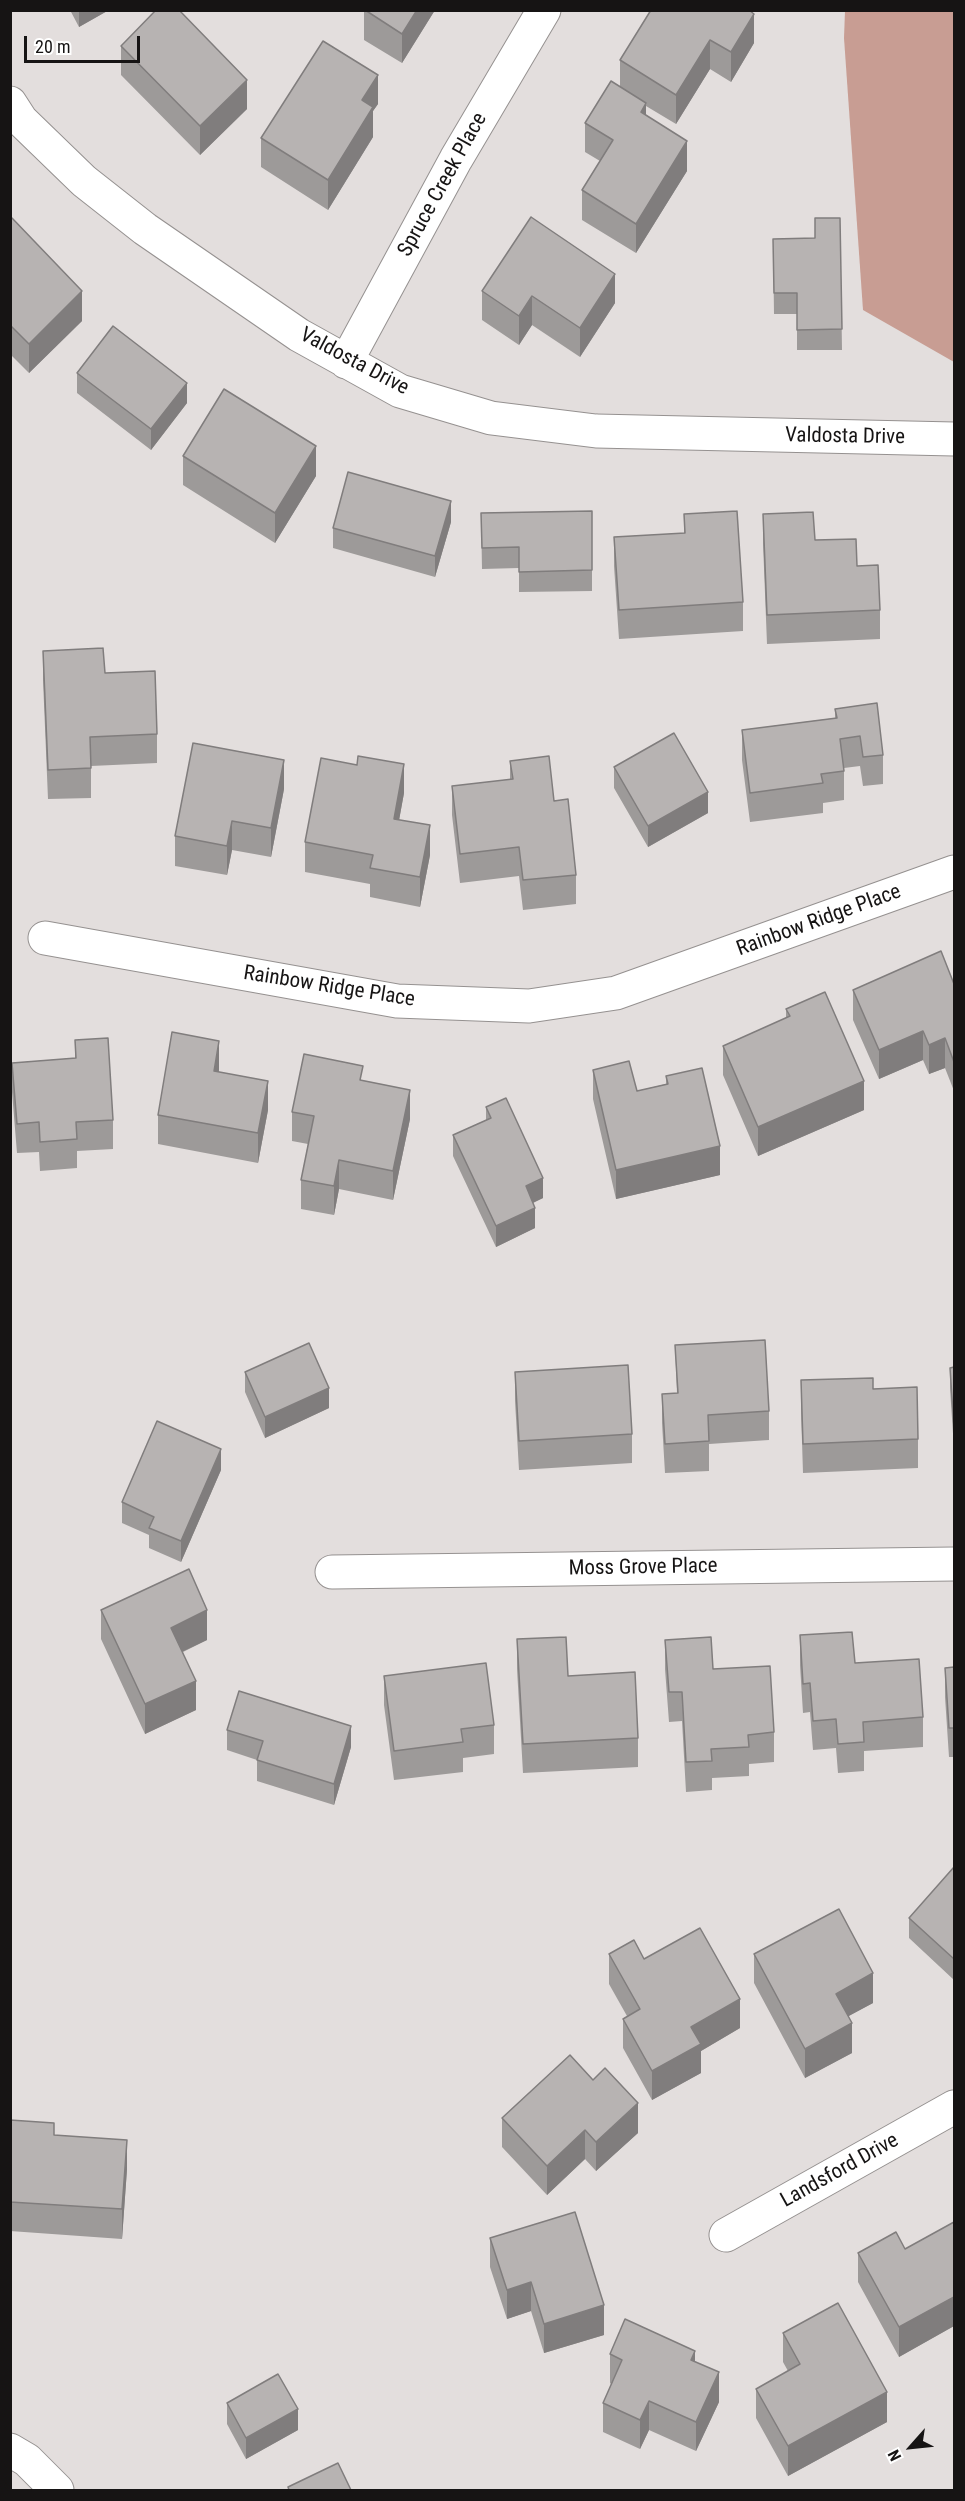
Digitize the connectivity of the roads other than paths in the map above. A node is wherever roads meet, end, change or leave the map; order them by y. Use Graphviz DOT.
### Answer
graph roads {
  1 [pos="544,10"];
  2 [pos="14,118"];
  3 [pos="346,362"];
  4 [pos="954,439"];
  5 [pos="954,872"];
  6 [pos="45,938"];
  7 [pos="954,1564"];
  8 [pos="332,1572"];
  9 [pos="954,2107"];
  10 [pos="726,2235"];
  11 [pos="10,2450"];
  12 [pos="57,2490"];
  1 -- 3 [label="street, Spruce Creek Place"];
  2 -- 3 [label="street, Valdosta Drive"];
  3 -- 4 [label="street, Valdosta Drive"];
  5 -- 6 [label="street, Rainbow Ridge Place"];
  7 -- 8 [label="street, Moss Grove Place"];
  9 -- 10 [label="street, Landsford Drive"];
  11 -- 12 [label="street"];
}
